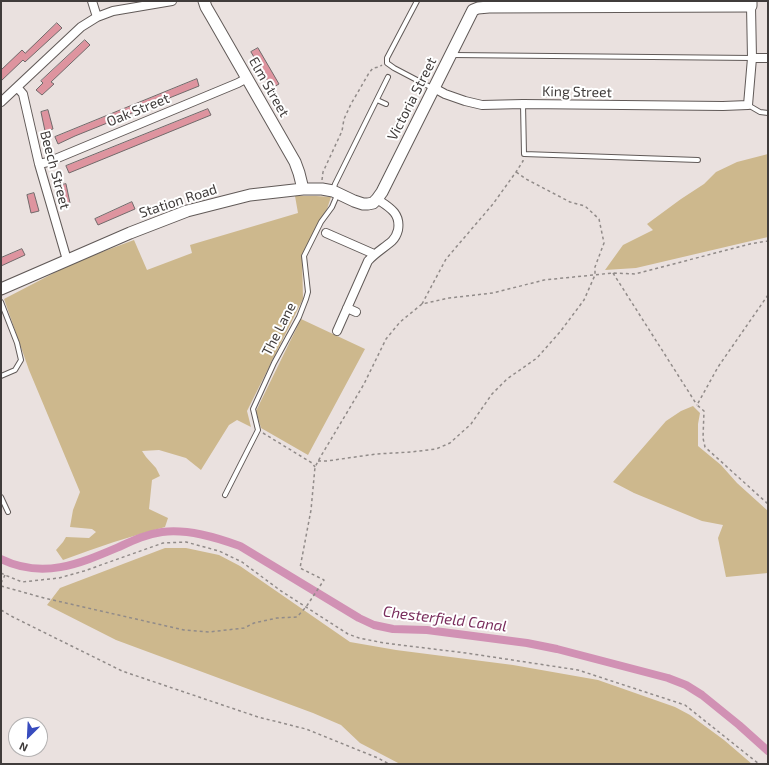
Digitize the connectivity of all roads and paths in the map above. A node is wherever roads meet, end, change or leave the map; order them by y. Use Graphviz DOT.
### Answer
graph roads {
  1 [pos="92,1"];
  2 [pos="172,1"];
  3 [pos="204,1"];
  4 [pos="417,1"];
  5 [pos="751,3"];
  6 [pos="481,5"];
  7 [pos="97,17"];
  8 [pos="451,55"];
  9 [pos="752,58"];
  10 [pos="768,58"];
  11 [pos="387,61"];
  12 [pos="388,77"];
  13 [pos="247,78"];
  14 [pos="18,87"];
  15 [pos="434,88"];
  16 [pos="377,100"];
  17 [pos="1,102"];
  18 [pos="386,104"];
  19 [pos="523,104"];
  20 [pos="748,105"];
  21 [pos="768,113"];
  22 [pos="524,154"];
  23 [pos="698,160"];
  24 [pos="39,164"];
  25 [pos="516,172"];
  26 [pos="303,189"];
  27 [pos="331,191"];
  28 [pos="375,201"];
  29 [pos="326,233"];
  30 [pos="768,241"];
  31 [pos="374,254"];
  32 [pos="67,260"];
  33 [pos="613,273"];
  34 [pos="594,275"];
  35 [pos="1,289"];
  36 [pos="768,295"];
  37 [pos="1,302"];
  38 [pos="422,304"];
  39 [pos="347,308"];
  40 [pos="356,312"];
  41 [pos="337,330"];
  42 [pos="1,376"];
  43 [pos="697,405"];
  44 [pos="258,430"];
  45 [pos="318,462"];
  46 [pos="315,467"];
  47 [pos="225,495"];
  48 [pos="1,497"];
  49 [pos="768,504"];
  50 [pos="8,512"];
  51 [pos="1,572"];
  52 [pos="4,575"];
  53 [pos="1,583"];
  54 [pos="1,586"];
  55 [pos="306,607"];
  56 [pos="1,610"];
  57 [pos="389,764"];
  58 [pos="759,764"];
  1 -- 7 [label="street"];
  2 -- 7 [label="street"];
  3 -- 13 [label="street, Elm Street"];
  4 -- 11 [label="lane"];
  5 -- 6 [label="street"];
  5 -- 9 [label="street"];
  6 -- 8 [label="street, Victoria Street"];
  7 -- 14 [label="street"];
  8 -- 9 [label="lane"];
  8 -- 15 [label="street, Victoria Street"];
  9 -- 10 [label="street"];
  9 -- 20 [label="street"];
  11 -- 15 [label="lane"];
  11 -- 27 [label="path"];
  12 -- 16 [label="lane, The Lane"];
  13 -- 24 [label="street, Oak Street"];
  13 -- 26 [label="street, Elm Street"];
  14 -- 17 [label="street"];
  14 -- 24 [label="street, Beech Street"];
  15 -- 19 [label="street, King Street"];
  15 -- 28 [label="street, Victoria Street"];
  16 -- 18 [label="lane"];
  16 -- 27 [label="lane, The Lane"];
  19 -- 20 [label="street, King Street"];
  19 -- 22 [label="lane"];
  20 -- 21 [label="lane"];
  22 -- 23 [label="lane"];
  22 -- 25 [label="path"];
  24 -- 32 [label="street, Beech Street"];
  25 -- 34 [label="path"];
  25 -- 38 [label="path"];
  26 -- 27 [label="street, Station Road"];
  26 -- 32 [label="street, Station Road"];
  27 -- 28 [label="street, Station Road"];
  27 -- 44 [label="lane, The Lane"];
  28 -- 31 [label="street"];
  29 -- 31 [label="street"];
  30 -- 33 [label="path"];
  31 -- 39 [label="street"];
  32 -- 35 [label="street, Station Road"];
  33 -- 34 [label="path"];
  33 -- 43 [label="path"];
  34 -- 38 [label="path"];
  34 -- 45 [label="path"];
  36 -- 43 [label="path"];
  37 -- 42 [label="lane"];
  38 -- 45 [label="path"];
  39 -- 40 [label="street"];
  39 -- 41 [label="street"];
  43 -- 49 [label="path"];
  44 -- 46 [label="path"];
  44 -- 47 [label="lane"];
  45 -- 46 [label="path"];
  46 -- 55 [label="path"];
  48 -- 50 [label="lane"];
  51 -- 52 [label="path"];
  52 -- 53 [label="path"];
  52 -- 55 [label="path"];
  54 -- 55 [label="path"];
  55 -- 58 [label="path"];
  56 -- 57 [label="path"];
}
